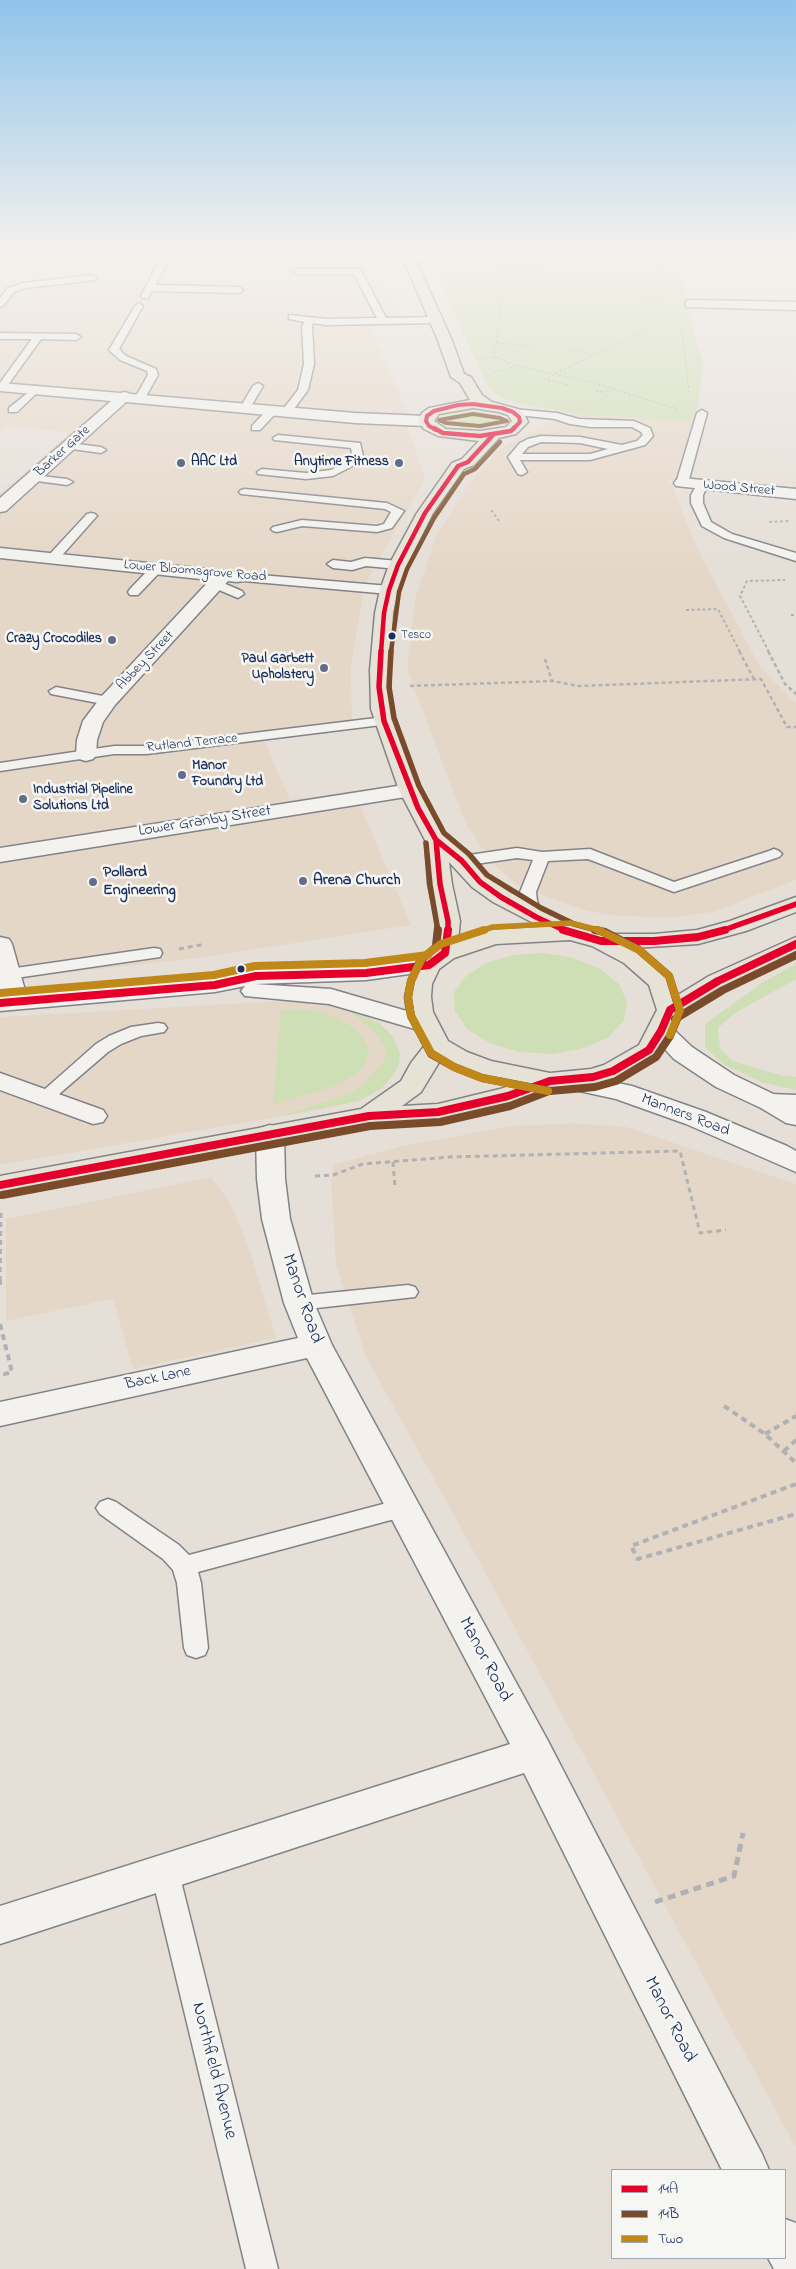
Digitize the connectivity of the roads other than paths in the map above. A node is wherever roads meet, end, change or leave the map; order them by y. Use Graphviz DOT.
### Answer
graph roads {
  1 [pos="23,358"];
  2 [pos="124,358"];
  3 [pos="309,358"];
  4 [pos="445,358"];
  5 [pos="258,386"];
  6 [pos="451,386"];
  7 [pos="1,387"];
  8 [pos="36,389"];
  9 [pos="132,397"];
  10 [pos="487,405"];
  11 [pos="245,408"];
  12 [pos="13,410"];
  13 [pos="279,411"];
  14 [pos="513,412"];
  15 [pos="702,413"];
  16 [pos="426,421"];
  17 [pos="575,422"];
  18 [pos="516,427"];
  19 [pos="256,428"];
  20 [pos="453,435"];
  21 [pos="493,435"];
  22 [pos="278,438"];
  23 [pos="69,446"];
  24 [pos="624,446"];
  25 [pos="101,450"];
  26 [pos="513,457"];
  27 [pos="628,462"];
  28 [pos="458,466"];
  29 [pos="262,472"];
  30 [pos="522,472"];
  31 [pos="33,478"];
  32 [pos="67,482"];
  33 [pos="682,483"];
  34 [pos="702,485"];
  35 [pos="245,492"];
  36 [pos="796,494"];
  37 [pos="0,507"];
  38 [pos="91,516"];
  39 [pos="276,529"];
  40 [pos="0,552"];
  41 [pos="796,556"];
  42 [pos="52,558"];
  43 [pos="333,564"];
  44 [pos="398,564"];
  45 [pos="156,569"];
  46 [pos="228,583"];
  47 [pos="389,590"];
  48 [pos="134,592"];
  49 [pos="56,691"];
  50 [pos="108,701"];
  51 [pos="384,721"];
  52 [pos="86,755"];
  53 [pos="0,767"];
  54 [pos="410,790"];
  55 [pos="436,840"];
  56 [pos="0,854"];
  57 [pos="774,854"];
  58 [pos="542,857"];
  59 [pos="462,861"];
  60 [pos="796,904"];
  61 [pos="536,917"];
  62 [pos="571,933"];
  63 [pos="601,941"];
  64 [pos="0,944"];
  65 [pos="796,944"];
  66 [pos="154,952"];
  67 [pos="437,959"];
  68 [pos="9,974"];
  69 [pos="215,985"];
  70 [pos="8,1002"];
  71 [pos="666,1021"];
  72 [pos="158,1028"];
  73 [pos="432,1035"];
  74 [pos="0,1081"];
  75 [pos="560,1081"];
  76 [pos="45,1097"];
  77 [pos="783,1102"];
  78 [pos="93,1116"];
  79 [pos="369,1116"];
  80 [pos="796,1117"];
  81 [pos="270,1134"];
  82 [pos="796,1163"];
  83 [pos="1,1185"];
  84 [pos="408,1292"];
  85 [pos="299,1303"];
  86 [pos="316,1345"];
  87 [pos="6,1412"];
  88 [pos="108,1508"];
  89 [pos="402,1508"];
  90 [pos="184,1566"];
  91 [pos="196,1648"];
  92 [pos="534,1753"];
  93 [pos="165,1873"];
  94 [pos="0,1925"];
  95 [pos="745,2169"];
  96 [pos="786,2244"];
  97 [pos="796,2263"];
  98 [pos="262,2269"];
  1 -- 7 [label="lane"];
  2 -- 9 [label="lane"];
  3 -- 13 [label="lane"];
  4 -- 6 [label="main road"];
  5 -- 11 [label="lane"];
  6 -- 10 [label="main road"];
  6 -- 10 [label="main road"];
  6 -- 16 [label="main road"];
  7 -- 8 [label="street"];
  8 -- 9 [label="street"];
  8 -- 12 [label="lane"];
  9 -- 11 [label="street"];
  9 -- 23 [label="street, Barker Gate"];
  10 -- 14 [label="main road"];
  11 -- 13 [label="street"];
  13 -- 16 [label="street"];
  13 -- 19 [label="lane"];
  14 -- 17 [label="lane"];
  14 -- 18 [label="main road"];
  15 -- 33 [label="lane"];
  16 -- 20 [label="main road"];
  17 -- 18 [label="lane"];
  17 -- 24 [label="lane"];
  17 -- 24 [label="lane"];
  18 -- 21 [label="main road"];
  20 -- 21 [label="main road"];
  20 -- 28 [label="main road"];
  21 -- 28 [label="main road"];
  22 -- 29 [label="lane"];
  23 -- 25 [label="lane"];
  23 -- 31 [label="street, Barker Gate"];
  24 -- 26 [label="lane"];
  24 -- 26 [label="lane"];
  24 -- 27 [label="lane"];
  26 -- 30 [label="lane"];
  28 -- 44 [label="main road"];
  31 -- 32 [label="lane"];
  31 -- 37 [label="street, Barker Gate"];
  33 -- 34 [label="street, Wood Street"];
  34 -- 36 [label="street, Wood Street"];
  34 -- 41 [label="lane"];
  35 -- 39 [label="lane"];
  38 -- 42 [label="lane"];
  40 -- 42 [label="street, Lower Bloomsgrove Road"];
  42 -- 45 [label="street, Lower Bloomsgrove Road"];
  43 -- 44 [label="lane"];
  44 -- 47 [label="main road"];
  45 -- 46 [label="street, Lower Bloomsgrove Road"];
  45 -- 48 [label="lane"];
  46 -- 47 [label="lane, Lower Bloomsgrove Road"];
  46 -- 50 [label="street, Abbey Street"];
  47 -- 51 [label="main road"];
  49 -- 50 [label="lane"];
  50 -- 52 [label="street, Abbey Street"];
  51 -- 52 [label="lane, Rutland Terrace"];
  51 -- 54 [label="main road"];
  52 -- 53 [label="lane, Rutland Terrace"];
  54 -- 55 [label="main road"];
  54 -- 56 [label="street, Lower Granby Street"];
  55 -- 59 [label="main road"];
  55 -- 67 [label="main road"];
  57 -- 58 [label="lane"];
  58 -- 59 [label="lane"];
  58 -- 61 [label="lane"];
  59 -- 61 [label="main road"];
  60 -- 63 [label="main road"];
  61 -- 62 [label="main road"];
  62 -- 63 [label="main road"];
  62 -- 67 [label="main road"];
  63 -- 71 [label="main road"];
  64 -- 68 [label="street"];
  65 -- 71 [label="main road"];
  66 -- 68 [label="lane"];
  67 -- 69 [label="street"];
  67 -- 73 [label="main road"];
  68 -- 70 [label="street"];
  69 -- 70 [label="street"];
  69 -- 73 [label="street"];
  71 -- 75 [label="main road"];
  71 -- 77 [label="street"];
  72 -- 76 [label="lane"];
  73 -- 75 [label="main road"];
  73 -- 79 [label="main road"];
  74 -- 76 [label="street"];
  75 -- 79 [label="main road"];
  75 -- 82 [label="street, Manners Road"];
  76 -- 78 [label="street"];
  77 -- 80 [label="street"];
  79 -- 81 [label="main road"];
  81 -- 83 [label="main road"];
  81 -- 85 [label="street, Manor Road"];
  84 -- 85 [label="lane"];
  85 -- 86 [label="street, Manor Road"];
  86 -- 87 [label="street, Back Lane"];
  86 -- 89 [label="street, Manor Road"];
  88 -- 90 [label="lane"];
  89 -- 90 [label="lane"];
  89 -- 92 [label="street, Manor Road"];
  90 -- 91 [label="lane"];
  92 -- 93 [label="street"];
  92 -- 95 [label="street, Manor Road"];
  93 -- 94 [label="street"];
  93 -- 98 [label="lane, Northfield Avenue"];
  96 -- 97 [label="street"];
}
